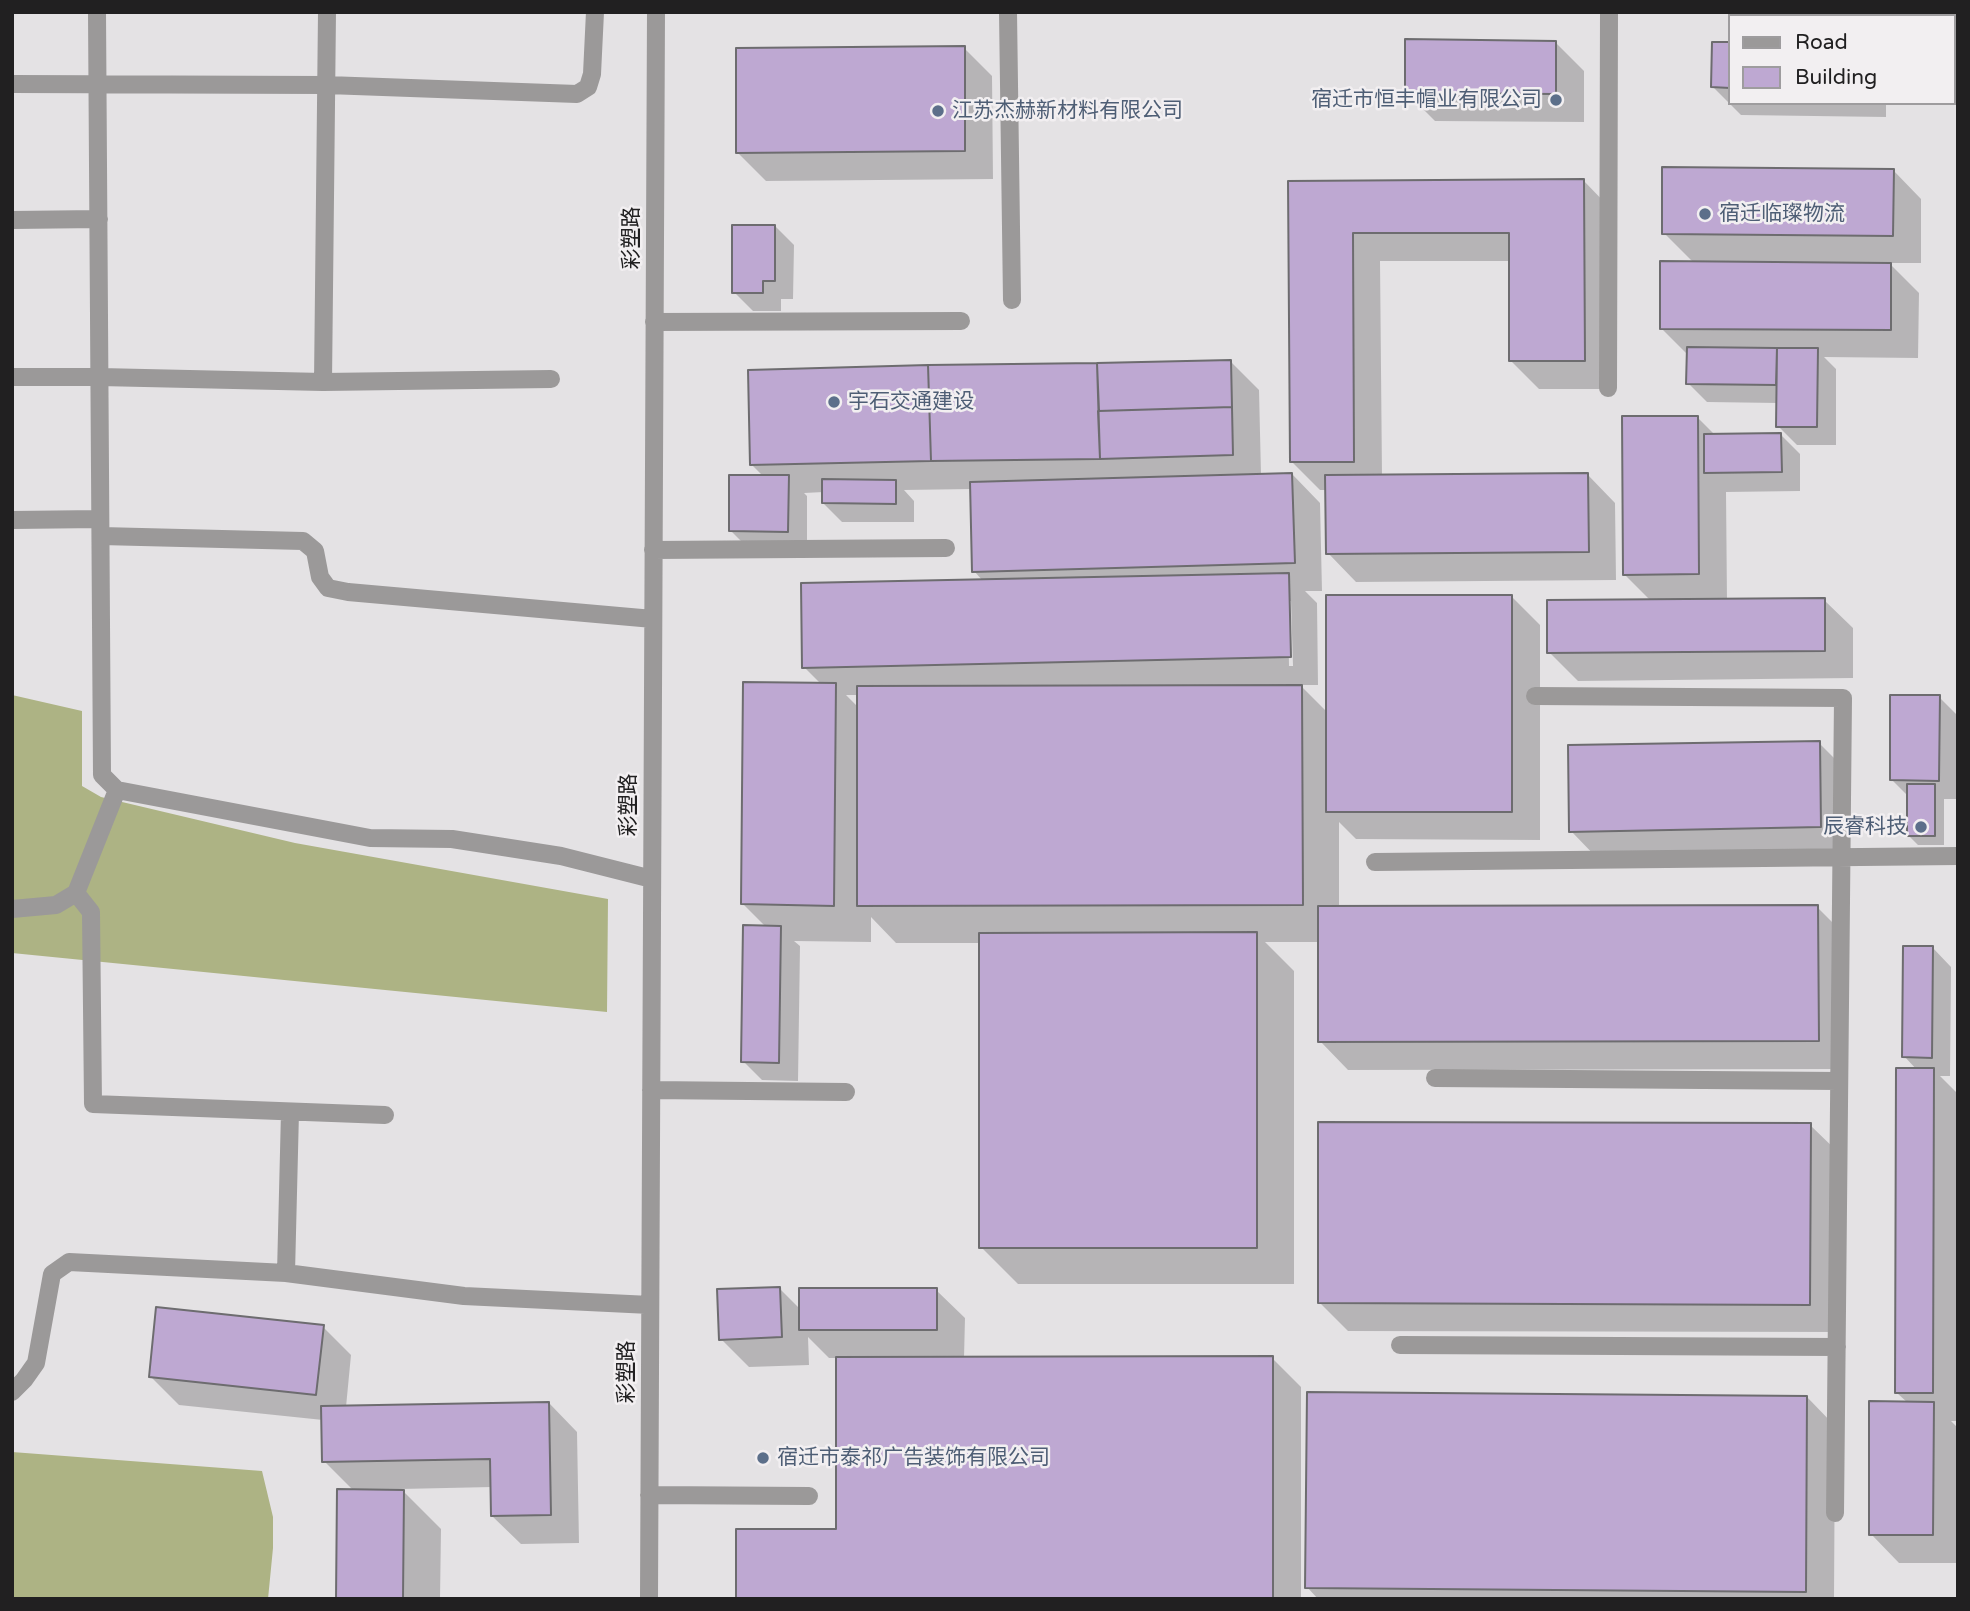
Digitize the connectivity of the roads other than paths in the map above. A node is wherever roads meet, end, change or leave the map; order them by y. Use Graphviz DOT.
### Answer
graph roads {
  1 [pos="97,12"];
  2 [pos="327,12"];
  3 [pos="595,12"];
  4 [pos="656,12"];
  5 [pos="1008,12"];
  6 [pos="1609,12"];
  7 [pos="12,84"];
  8 [pos="98,84"];
  9 [pos="327,85"];
  10 [pos="99,219"];
  11 [pos="12,220"];
  12 [pos="1012,300"];
  13 [pos="961,321"];
  14 [pos="654,322"];
  15 [pos="12,377"];
  16 [pos="100,377"];
  17 [pos="551,379"];
  18 [pos="323,382"];
  19 [pos="1608,388"];
  20 [pos="12,520"];
  21 [pos="100,527"];
  22 [pos="946,548"];
  23 [pos="653,550"];
  24 [pos="653,619"];
  25 [pos="1535,696"];
  26 [pos="117,790"];
  27 [pos="1958,856"];
  28 [pos="1842,857"];
  29 [pos="1376,862"];
  30 [pos="652,879"];
  31 [pos="76,893"];
  32 [pos="12,909"];
  33 [pos="1435,1078"];
  34 [pos="1839,1081"];
  35 [pos="651,1090"];
  36 [pos="846,1092"];
  37 [pos="290,1112"];
  38 [pos="385,1115"];
  39 [pos="286,1273"];
  40 [pos="650,1305"];
  41 [pos="1400,1345"];
  42 [pos="1836,1347"];
  43 [pos="12,1392"];
  44 [pos="649,1495"];
  45 [pos="809,1496"];
  46 [pos="1835,1513"];
  47 [pos="649,1599"];
  1 -- 8 [label="street"];
  2 -- 9 [label="street"];
  3 -- 9 [label="street"];
  4 -- 14 [label="street, 彩塑路"];
  5 -- 12 [label="street"];
  6 -- 19 [label="street"];
  7 -- 8 [label="street"];
  8 -- 9 [label="street"];
  8 -- 10 [label="street"];
  9 -- 18 [label="street"];
  10 -- 11 [label="street"];
  10 -- 16 [label="street"];
  13 -- 14 [label="street"];
  14 -- 23 [label="street, 彩塑路"];
  15 -- 16 [label="street"];
  16 -- 18 [label="street"];
  16 -- 21 [label="street"];
  17 -- 18 [label="street"];
  20 -- 21 [label="street"];
  21 -- 24 [label="street"];
  21 -- 26 [label="street"];
  22 -- 23 [label="street"];
  23 -- 24 [label="street, 彩塑路"];
  24 -- 30 [label="street, 彩塑路"];
  25 -- 28 [label="street"];
  26 -- 30 [label="street"];
  26 -- 31 [label="street"];
  27 -- 28 [label="street"];
  28 -- 29 [label="street"];
  28 -- 34 [label="street"];
  30 -- 35 [label="street, 彩塑路"];
  31 -- 32 [label="street"];
  31 -- 37 [label="street"];
  33 -- 34 [label="street"];
  34 -- 42 [label="street"];
  35 -- 36 [label="street"];
  35 -- 40 [label="street, 彩塑路"];
  37 -- 38 [label="street"];
  37 -- 39 [label="street"];
  39 -- 40 [label="street"];
  39 -- 43 [label="street"];
  40 -- 44 [label="street, 彩塑路"];
  41 -- 42 [label="street"];
  42 -- 46 [label="street"];
  44 -- 45 [label="street"];
  44 -- 47 [label="street, 彩塑路"];
}
